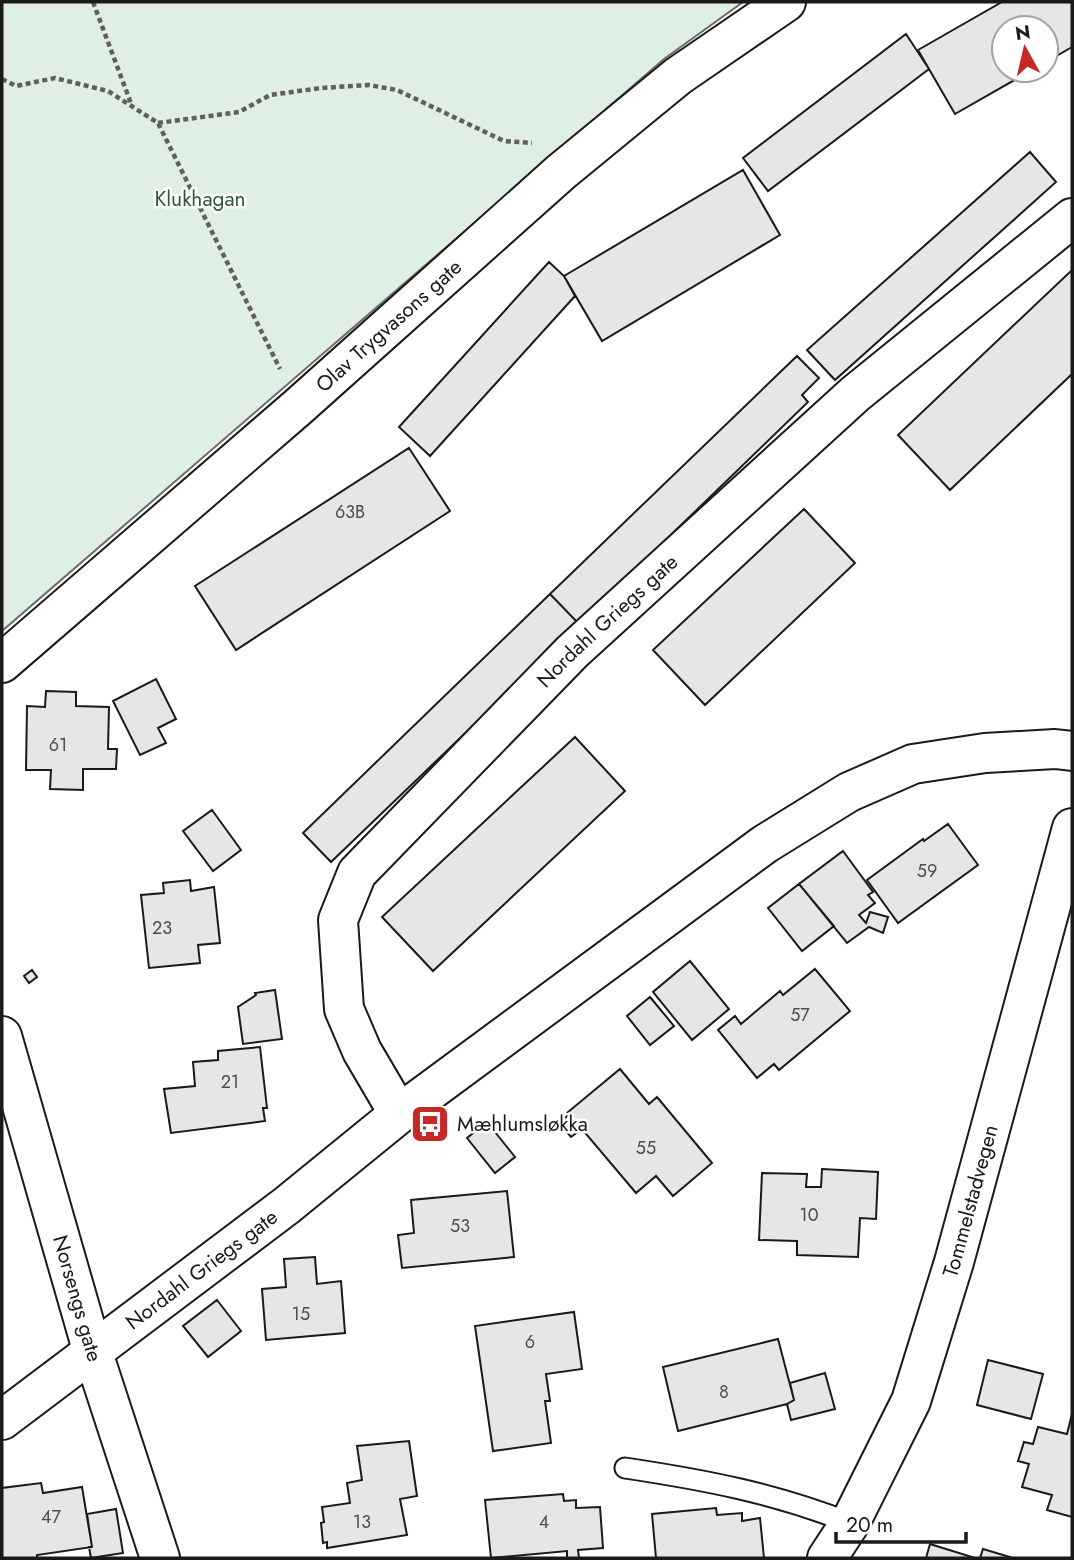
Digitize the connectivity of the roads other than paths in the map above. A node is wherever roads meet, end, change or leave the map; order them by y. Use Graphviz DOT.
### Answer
graph roads {
  1 [pos="786,2"];
  2 [pos="1072,218"];
  3 [pos="2,663"];
  4 [pos="1072,751"];
  5 [pos="1072,828"];
  6 [pos="2,1036"];
  7 [pos="399,1114"];
  8 [pos="93,1353"];
  9 [pos="2,1420"];
  10 [pos="625,1468"];
  11 [pos="850,1523"];
  12 [pos="160,1558"];
  13 [pos="827,1558"];
  1 -- 3 [label="street, Olav Trygvasons gate"];
  2 -- 7 [label="street, Nordahl Griegs gate"];
  4 -- 7 [label="street, Nordahl Griegs gate"];
  5 -- 11 [label="street, Tommelstadvegen"];
  6 -- 8 [label="street, Norsengs gate"];
  7 -- 8 [label="street, Nordahl Griegs gate"];
  8 -- 9 [label="street, Nordahl Griegs gate"];
  8 -- 12 [label="street, Norsengs gate"];
  10 -- 11 [label="lane"];
  11 -- 13 [label="street, Tommelstadvegen"];
}
